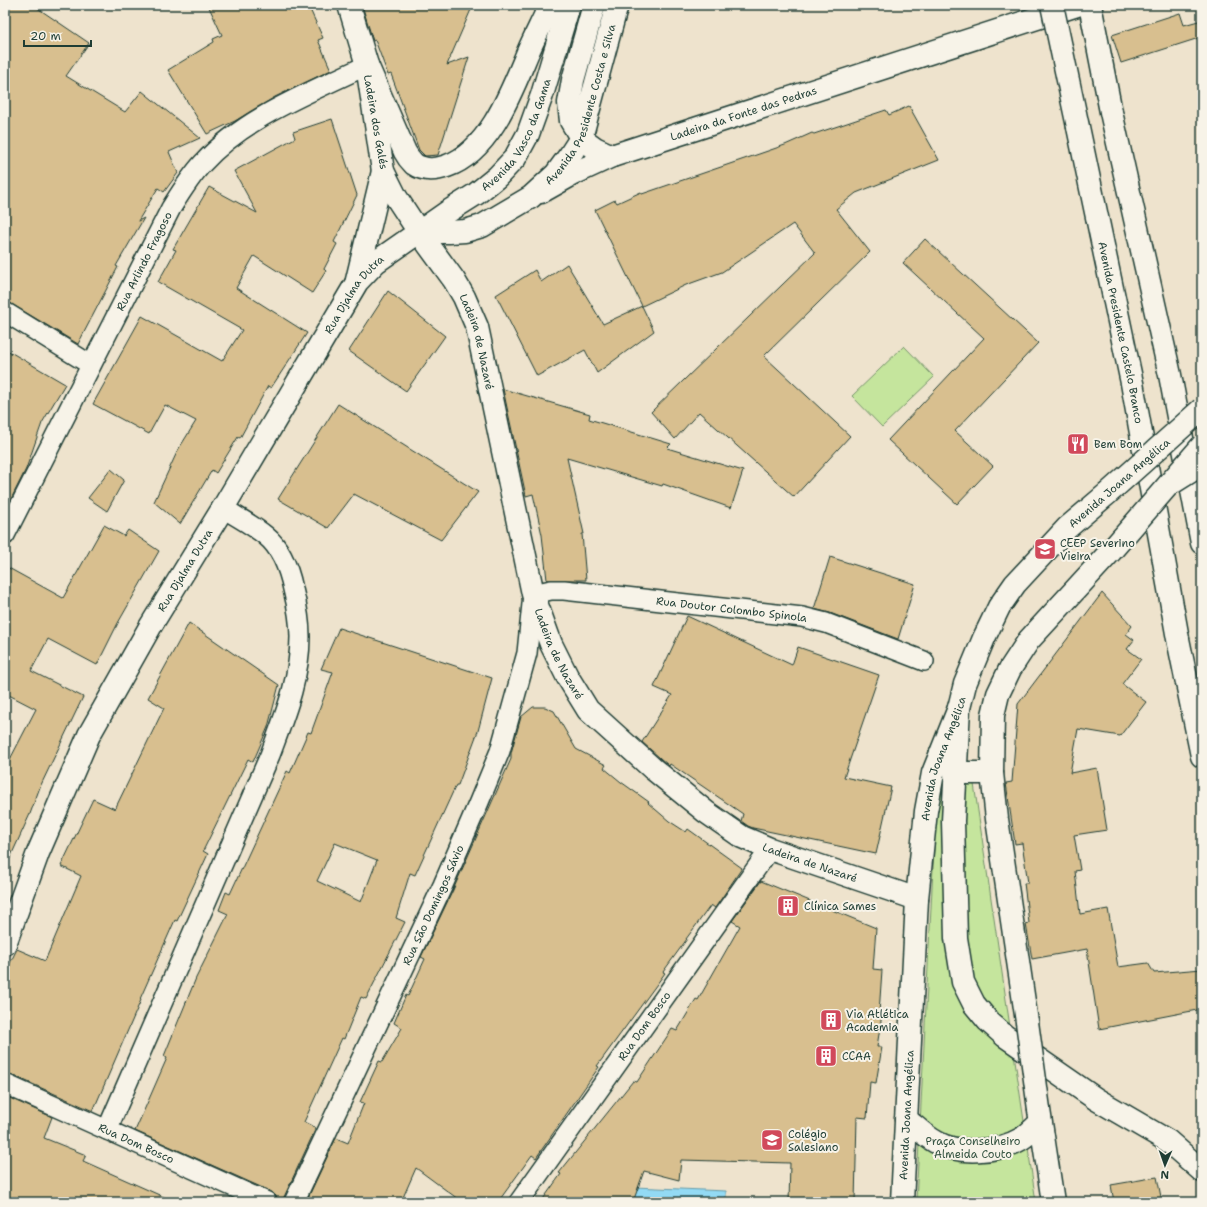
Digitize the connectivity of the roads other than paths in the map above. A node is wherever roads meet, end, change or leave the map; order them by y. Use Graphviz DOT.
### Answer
graph roads {
  1 [pos="348,5"];
  2 [pos="550,5"];
  3 [pos="569,5"];
  4 [pos="594,5"];
  5 [pos="617,5"];
  6 [pos="1052,5"];
  7 [pos="1078,5"];
  8 [pos="1090,5"];
  9 [pos="367,65"];
  10 [pos="581,138"];
  11 [pos="612,156"];
  12 [pos="384,171"];
  13 [pos="531,197"];
  14 [pos="419,232"];
  15 [pos="357,282"];
  16 [pos="5,312"];
  17 [pos="91,365"];
  18 [pos="1202,409"];
  19 [pos="1202,446"];
  20 [pos="1202,466"];
  21 [pos="1165,490"];
  22 [pos="223,508"];
  23 [pos="5,535"];
  24 [pos="1202,543"];
  25 [pos="533,594"];
  26 [pos="924,661"];
  27 [pos="959,708"];
  28 [pos="1202,756"];
  29 [pos="956,773"];
  30 [pos="992,773"];
  31 [pos="770,849"];
  32 [pos="917,899"];
  33 [pos="5,944"];
  34 [pos="5,1084"];
  35 [pos="1040,1116"];
  36 [pos="906,1119"];
  37 [pos="107,1130"];
  38 [pos="1202,1171"];
  39 [pos="267,1202"];
  40 [pos="294,1202"];
  41 [pos="519,1202"];
  42 [pos="902,1202"];
  43 [pos="1053,1202"];
  1 -- 9 [label="main road, Ladeira dos Galés"];
  2 -- 9 [label="main road"];
  3 -- 14 [label="main road, Avenida Vasco da Gama"];
  4 -- 10 [label="main road"];
  5 -- 10 [label="main road, Avenida Presidente Costa e Silva"];
  6 -- 28 [label="main road, Avenida Presidente Castelo Branco, bridge"];
  7 -- 11 [label="main road, Ladeira da Fonte das Pedras"];
  8 -- 24 [label="main road"];
  9 -- 12 [label="main road, Ladeira dos Galés"];
  9 -- 17 [label="street, Rua Arlindo Fragoso"];
  10 -- 11 [label="main road"];
  10 -- 13 [label="main road, Avenida Presidente Costa e Silva"];
  11 -- 13 [label="main road, Ladeira da Fonte das Pedras"];
  12 -- 14 [label="main road, Ladeira dos Galés"];
  12 -- 15 [label="main road"];
  13 -- 14 [label="main road, Ladeira da Fonte das Pedras"];
  14 -- 15 [label="main road, Rua Djalma Dutra"];
  14 -- 25 [label="main road, Ladeira de Nazaré"];
  15 -- 22 [label="main road, Rua Djalma Dutra"];
  16 -- 17 [label="street"];
  17 -- 23 [label="street, Rua Arlindo Fragoso"];
  18 -- 27 [label="main road, Avenida Joana Angélica, bridge"];
  19 -- 21 [label="main road, bridge"];
  20 -- 21 [label="street, bridge"];
  21 -- 30 [label="main road, bridge"];
  22 -- 33 [label="main road, Rua Djalma Dutra"];
  22 -- 37 [label="street"];
  25 -- 26 [label="street, Rua Doutor Colombo Spinola"];
  25 -- 31 [label="main road, Ladeira de Nazaré"];
  25 -- 40 [label="street, Rua São Domingos Sávio"];
  27 -- 29 [label="main road"];
  27 -- 32 [label="main road, Avenida Joana Angélica"];
  29 -- 30 [label="main road"];
  29 -- 38 [label="main road"];
  30 -- 35 [label="main road, bridge"];
  31 -- 32 [label="main road, Ladeira de Nazaré"];
  31 -- 41 [label="street, Rua Dom Bosco"];
  32 -- 36 [label="main road, Avenida Joana Angélica"];
  34 -- 37 [label="street, Rua Dom Bosco"];
  35 -- 36 [label="main road"];
  35 -- 43 [label="main road"];
  36 -- 42 [label="main road, Avenida Joana Angélica"];
  37 -- 39 [label="street, Rua Dom Bosco"];
}
